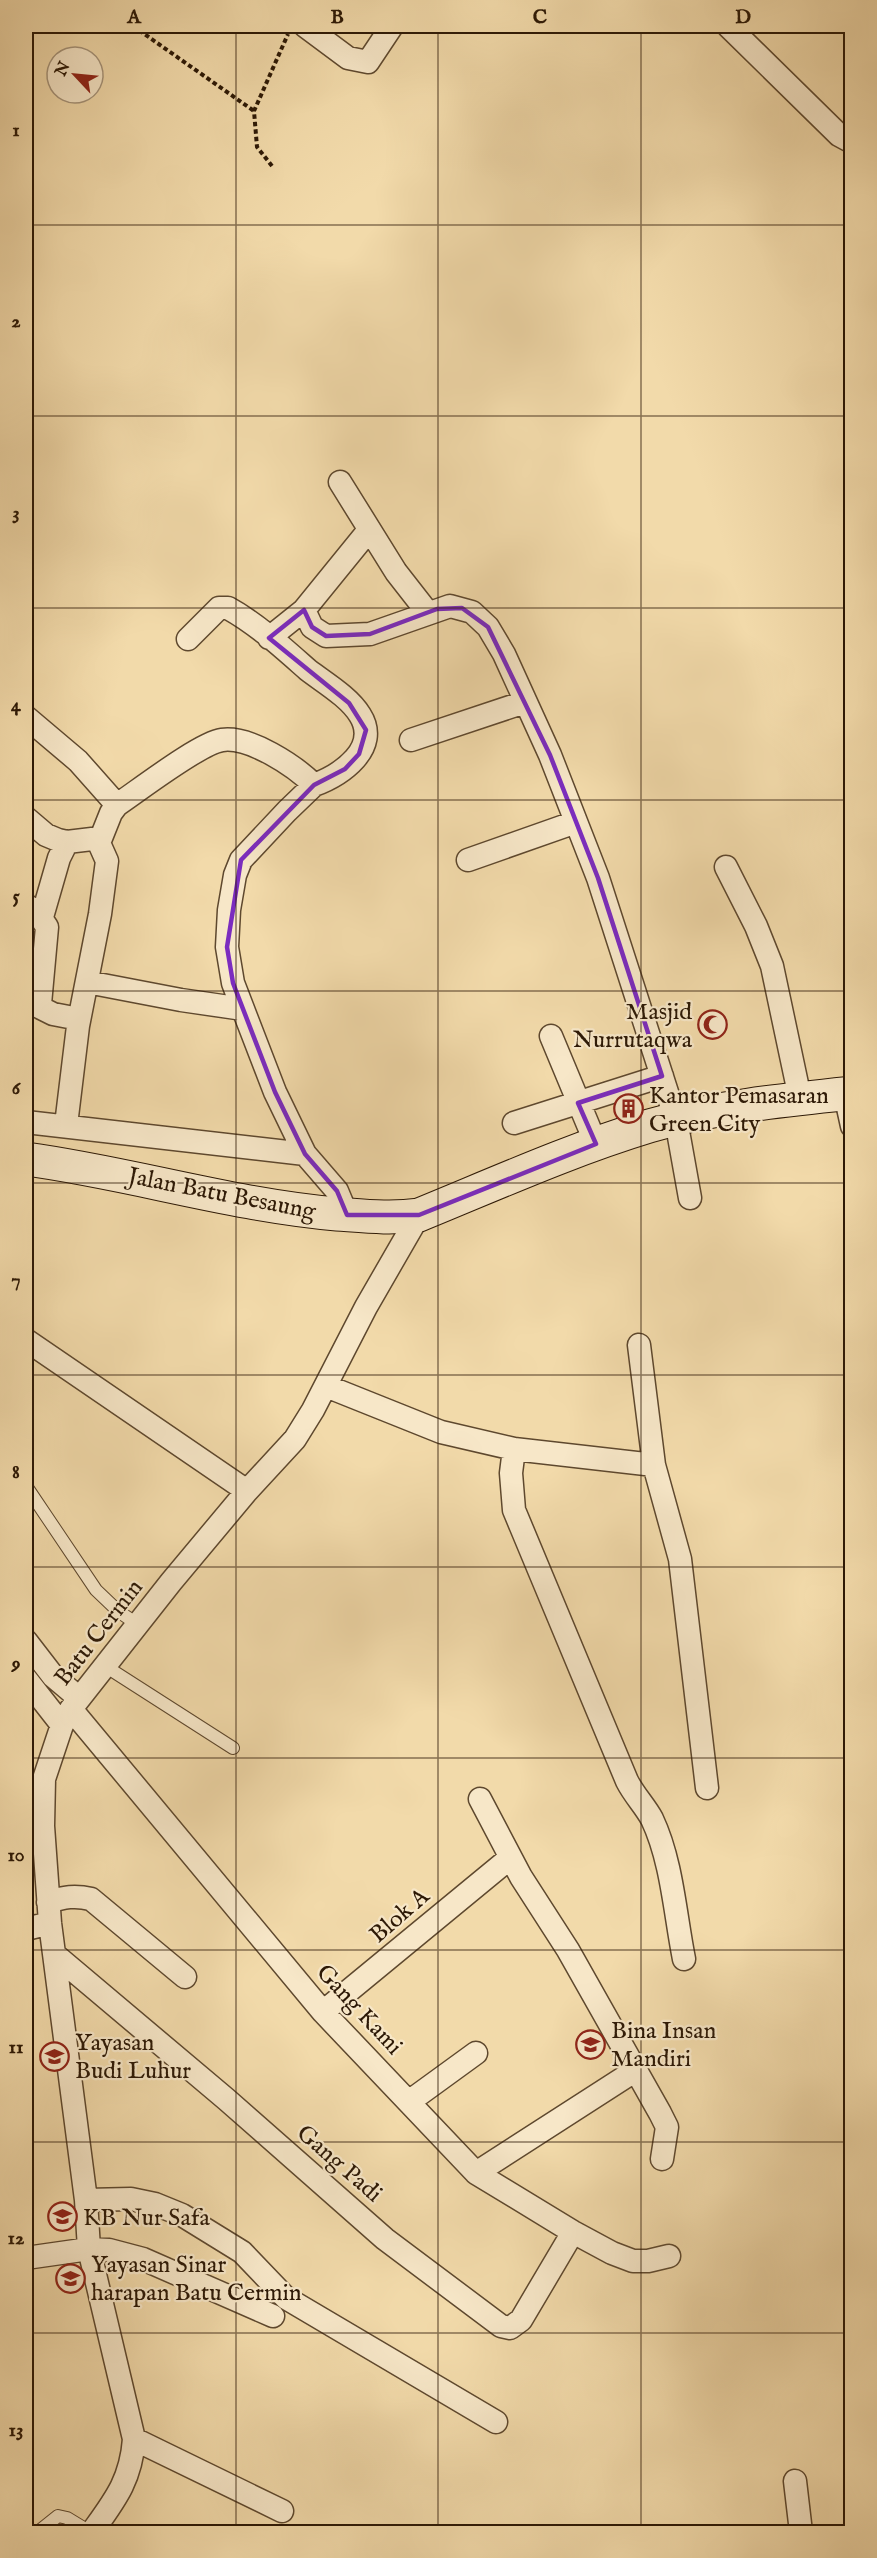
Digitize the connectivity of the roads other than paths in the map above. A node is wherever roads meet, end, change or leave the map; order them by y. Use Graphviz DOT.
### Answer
graph roads {
  1 [pos="305,26"];
  2 [pos="392,26"];
  3 [pos="728,26"];
  4 [pos="852,142"];
  5 [pos="340,483"];
  6 [pos="369,530"];
  7 [pos="304,610"];
  8 [pos="428,613"];
  9 [pos="269,638"];
  10 [pos="188,639"];
  11 [pos="525,702"];
  12 [pos="26,717"];
  13 [pos="411,740"];
  14 [pos="314,785"];
  15 [pos="117,805"];
  16 [pos="26,818"];
  17 [pos="576,822"];
  18 [pos="67,842"];
  19 [pos="99,843"];
  20 [pos="468,860"];
  21 [pos="726,867"];
  22 [pos="34,911"];
  23 [pos="87,982"];
  24 [pos="243,1009"];
  25 [pos="79,1019"];
  26 [pos="551,1036"];
  27 [pos="662,1076"];
  28 [pos="848,1093"];
  29 [pos="800,1098"];
  30 [pos="578,1103"];
  31 [pos="676,1120"];
  32 [pos="26,1122"];
  33 [pos="514,1123"];
  34 [pos="66,1125"];
  35 [pos="852,1126"];
  36 [pos="596,1144"];
  37 [pos="305,1154"];
  38 [pos="26,1159"];
  39 [pos="690,1198"];
  40 [pos="347,1215"];
  41 [pos="419,1215"];
  42 [pos="26,1340"];
  43 [pos="639,1345"];
  44 [pos="326,1386"];
  45 [pos="514,1449"];
  46 [pos="654,1465"];
  47 [pos="26,1486"];
  48 [pos="247,1491"];
  49 [pos="137,1624"];
  50 [pos="26,1641"];
  51 [pos="105,1666"];
  52 [pos="26,1679"];
  53 [pos="71,1711"];
  54 [pos="233,1748"];
  55 [pos="706,1788"];
  56 [pos="480,1799"];
  57 [pos="510,1858"];
  58 [pos="49,1912"];
  59 [pos="26,1929"];
  60 [pos="54,1954"];
  61 [pos="684,1959"];
  62 [pos="185,1977"];
  63 [pos="323,2012"];
  64 [pos="476,2053"];
  65 [pos="636,2070"];
  66 [pos="410,2101"];
  67 [pos="662,2159"];
  68 [pos="476,2173"];
  69 [pos="86,2200"];
  70 [pos="573,2232"];
  71 [pos="89,2249"];
  72 [pos="669,2256"];
  73 [pos="26,2258"];
  74 [pos="273,2316"];
  75 [pos="496,2422"];
  76 [pos="134,2439"];
  77 [pos="795,2481"];
  78 [pos="282,2511"];
  79 [pos="39,2532"];
  80 [pos="91,2532"];
  81 [pos="801,2532"];
  1 -- 2 [label="street"];
  3 -- 4 [label="street"];
  5 -- 6 [label="street"];
  6 -- 7 [label="street"];
  6 -- 8 [label="street"];
  7 -- 8 [label="street"];
  7 -- 9 [label="street"];
  8 -- 11 [label="street"];
  9 -- 10 [label="street"];
  9 -- 14 [label="street"];
  11 -- 13 [label="street"];
  11 -- 17 [label="street"];
  12 -- 15 [label="street"];
  14 -- 15 [label="street"];
  14 -- 24 [label="street"];
  15 -- 19 [label="street"];
  16 -- 18 [label="street"];
  17 -- 20 [label="street"];
  17 -- 27 [label="street"];
  18 -- 19 [label="street"];
  18 -- 22 [label="street"];
  19 -- 23 [label="street"];
  21 -- 29 [label="street"];
  22 -- 25 [label="street"];
  23 -- 24 [label="street"];
  23 -- 25 [label="street"];
  24 -- 37 [label="street"];
  25 -- 34 [label="street"];
  26 -- 30 [label="street"];
  27 -- 30 [label="street"];
  27 -- 31 [label="street"];
  28 -- 29 [label="street, Jalan Batu Besaung"];
  28 -- 35 [label="street"];
  29 -- 31 [label="street, Jalan Batu Besaung"];
  30 -- 33 [label="street"];
  30 -- 36 [label="street"];
  31 -- 36 [label="street, Jalan Batu Besaung"];
  31 -- 39 [label="street"];
  32 -- 34 [label="street"];
  34 -- 37 [label="street"];
  36 -- 41 [label="street, Jalan Batu Besaung"];
  37 -- 40 [label="street"];
  38 -- 40 [label="street, Jalan Batu Besaung"];
  40 -- 41 [label="street, Jalan Batu Besaung"];
  41 -- 44 [label="street, Batu Cermin"];
  42 -- 48 [label="street"];
  43 -- 46 [label="street"];
  44 -- 45 [label="street"];
  44 -- 48 [label="street, Batu Cermin"];
  45 -- 46 [label="street"];
  45 -- 61 [label="street"];
  46 -- 55 [label="street"];
  47 -- 49 [label="lane"];
  48 -- 49 [label="street, Batu Cermin"];
  49 -- 51 [label="street, Batu Cermin"];
  50 -- 53 [label="street"];
  51 -- 53 [label="street, Batu Cermin"];
  51 -- 54 [label="lane"];
  52 -- 53 [label="street"];
  53 -- 58 [label="street, Batu Cermin"];
  53 -- 63 [label="street, Gang Kami"];
  56 -- 57 [label="street"];
  57 -- 63 [label="street, Blok A"];
  57 -- 65 [label="street"];
  58 -- 59 [label="street"];
  58 -- 60 [label="street, Batu Cermin"];
  58 -- 62 [label="street"];
  60 -- 69 [label="street, Batu Cermin"];
  60 -- 70 [label="street, Gang Padi"];
  63 -- 66 [label="street, Gang Kami"];
  64 -- 66 [label="street"];
  65 -- 67 [label="street"];
  65 -- 68 [label="street"];
  66 -- 68 [label="street, Gang Kami"];
  68 -- 70 [label="street, Gang Kami"];
  69 -- 71 [label="street, Batu Cermin"];
  69 -- 75 [label="street"];
  70 -- 72 [label="street, Gang Kami"];
  71 -- 73 [label="street"];
  71 -- 74 [label="street"];
  71 -- 76 [label="street, Batu Cermin"];
  76 -- 78 [label="street"];
  76 -- 80 [label="street, Batu Cermin"];
  77 -- 81 [label="street"];
  79 -- 80 [label="lane"];
}
